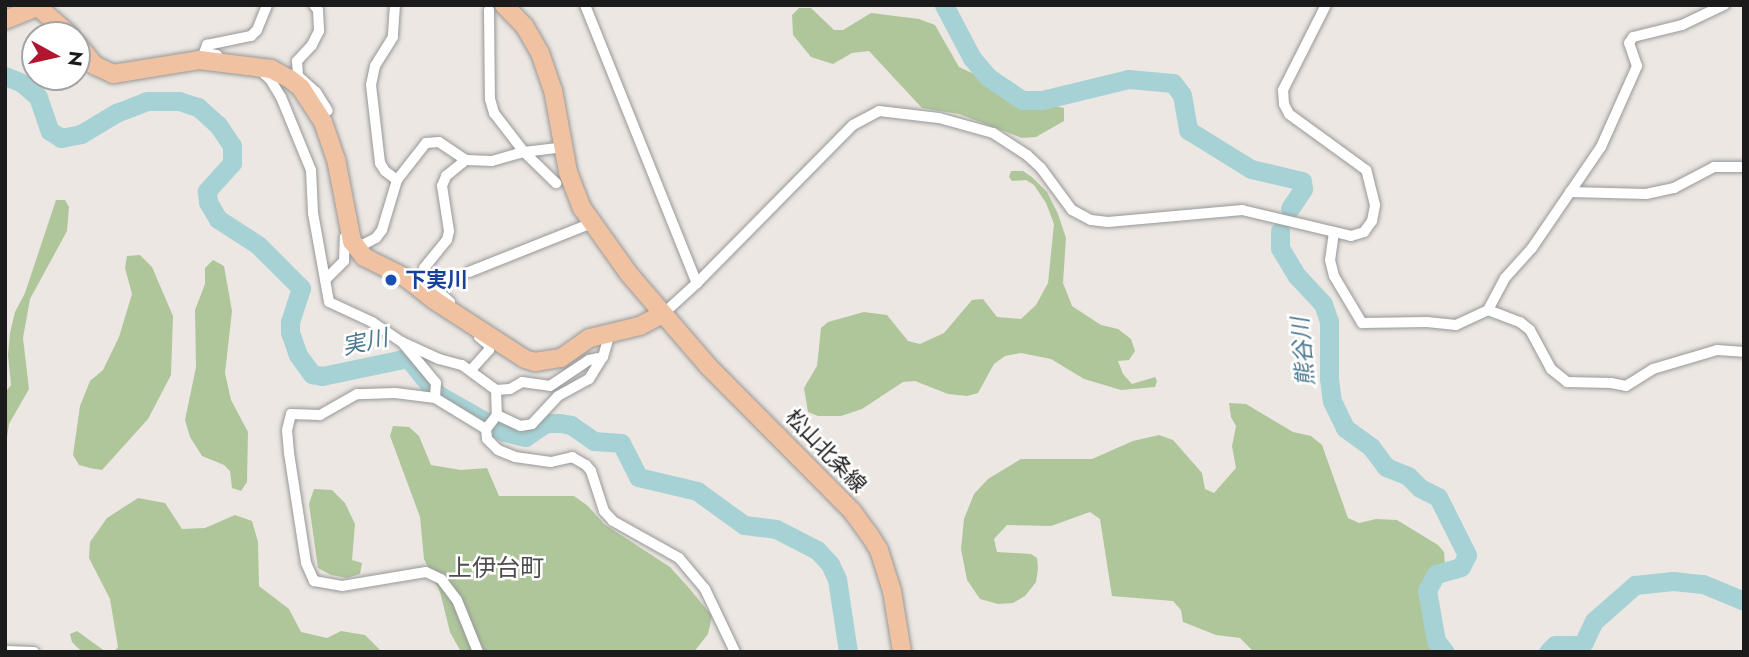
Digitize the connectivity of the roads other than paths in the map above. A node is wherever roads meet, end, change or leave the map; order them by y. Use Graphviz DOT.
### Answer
graph roads {
  1 [pos="267,5"];
  2 [pos="314,5"];
  3 [pos="395,5"];
  4 [pos="585,5"];
  5 [pos="1326,5"];
  6 [pos="1724,5"];
  7 [pos="40,6"];
  8 [pos="497,7"];
  9 [pos="5,20"];
  10 [pos="56,21"];
  11 [pos="181,53"];
  12 [pos="204,54"];
  13 [pos="91,61"];
  14 [pos="225,63"];
  15 [pos="256,67"];
  16 [pos="303,85"];
  17 [pos="328,111"];
  18 [pos="562,147"];
  19 [pos="524,152"];
  20 [pos="466,160"];
  21 [pos="1744,167"];
  22 [pos="397,180"];
  23 [pos="556,183"];
  24 [pos="1570,192"];
  25 [pos="592,223"];
  26 [pos="349,228"];
  27 [pos="1334,232"];
  28 [pos="357,248"];
  29 [pos="469,272"];
  30 [pos="325,281"];
  31 [pos="697,284"];
  32 [pos="1488,310"];
  33 [pos="663,314"];
  34 [pos="466,321"];
  35 [pos="483,332"];
  36 [pos="610,332"];
  37 [pos="402,342"];
  38 [pos="1744,352"];
  39 [pos="603,357"];
  40 [pos="471,370"];
  41 [pos="496,390"];
  42 [pos="436,394"];
  43 [pos="492,422"];
  44 [pos="5,651"];
  45 [pos="33,652"];
  46 [pos="478,652"];
  47 [pos="735,652"];
  48 [pos="902,652"];
  1 -- 12 [label="street"];
  2 -- 16 [label="street"];
  3 -- 22 [label="street"];
  4 -- 31 [label="street"];
  5 -- 27 [label="street"];
  6 -- 24 [label="street"];
  7 -- 9 [label="main road"];
  7 -- 10 [label="main road"];
  8 -- 18 [label="main road, 松山北条線"];
  8 -- 19 [label="street"];
  11 -- 12 [label="street"];
  12 -- 14 [label="street"];
  13 -- 14 [label="main road"];
  14 -- 15 [label="main road"];
  15 -- 16 [label="main road"];
  15 -- 30 [label="street"];
  16 -- 17 [label="street"];
  16 -- 26 [label="main road"];
  18 -- 19 [label="street"];
  18 -- 25 [label="main road, 松山北条線"];
  19 -- 20 [label="street"];
  19 -- 23 [label="street"];
  20 -- 22 [label="street"];
  20 -- 34 [label="street"];
  21 -- 24 [label="street"];
  22 -- 28 [label="street"];
  24 -- 32 [label="street"];
  25 -- 29 [label="street"];
  25 -- 33 [label="main road, 松山北条線"];
  26 -- 28 [label="main road"];
  26 -- 30 [label="street"];
  27 -- 31 [label="street"];
  27 -- 32 [label="street"];
  28 -- 34 [label="main road"];
  30 -- 37 [label="street"];
  31 -- 33 [label="street"];
  32 -- 38 [label="street"];
  33 -- 36 [label="main road"];
  33 -- 48 [label="main road, 松山北条線"];
  34 -- 35 [label="main road"];
  35 -- 36 [label="main road"];
  35 -- 40 [label="street"];
  36 -- 39 [label="street"];
  37 -- 40 [label="street"];
  37 -- 42 [label="street"];
  39 -- 41 [label="street"];
  39 -- 43 [label="street"];
  40 -- 41 [label="street"];
  41 -- 43 [label="street"];
  42 -- 43 [label="street"];
  42 -- 46 [label="street"];
  43 -- 47 [label="street"];
  44 -- 45 [label="street"];
}
